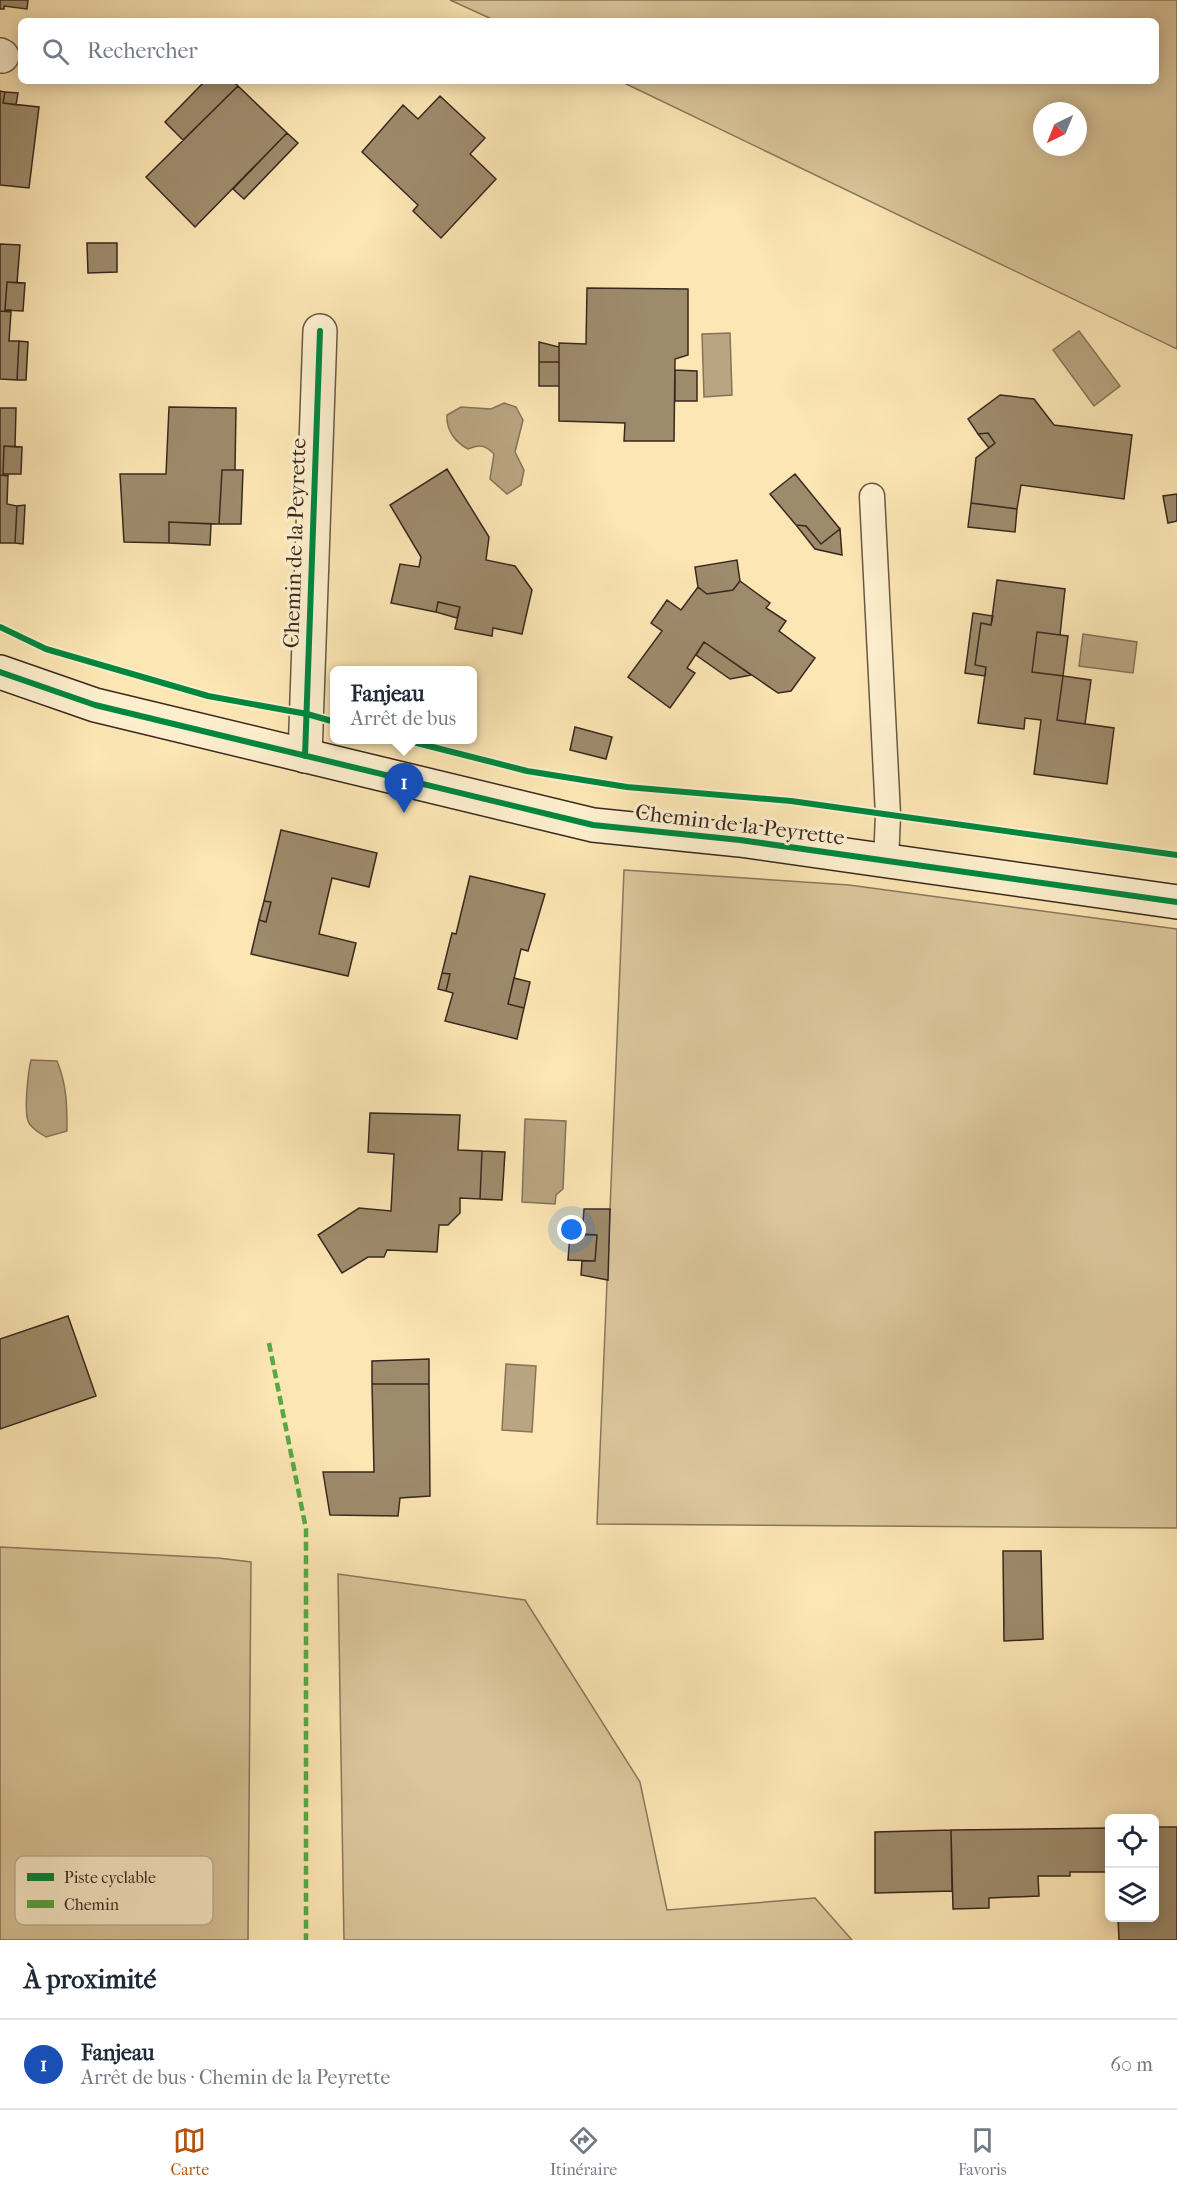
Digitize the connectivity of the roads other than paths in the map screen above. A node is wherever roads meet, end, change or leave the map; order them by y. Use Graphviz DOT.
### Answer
graph roads {
  1 [pos="320,331"];
  2 [pos="872,496"];
  3 [pos="0,672"];
  4 [pos="304,756"];
  5 [pos="886,861"];
  6 [pos="1177,902"];
  1 -- 4 [label="street, Chemin de la Peyrette"];
  2 -- 5 [label="lane"];
  3 -- 4 [label="street, Chemin de la Peyrette"];
  4 -- 5 [label="street, Chemin de la Peyrette"];
  5 -- 6 [label="street, Chemin de la Peyrette"];
}
